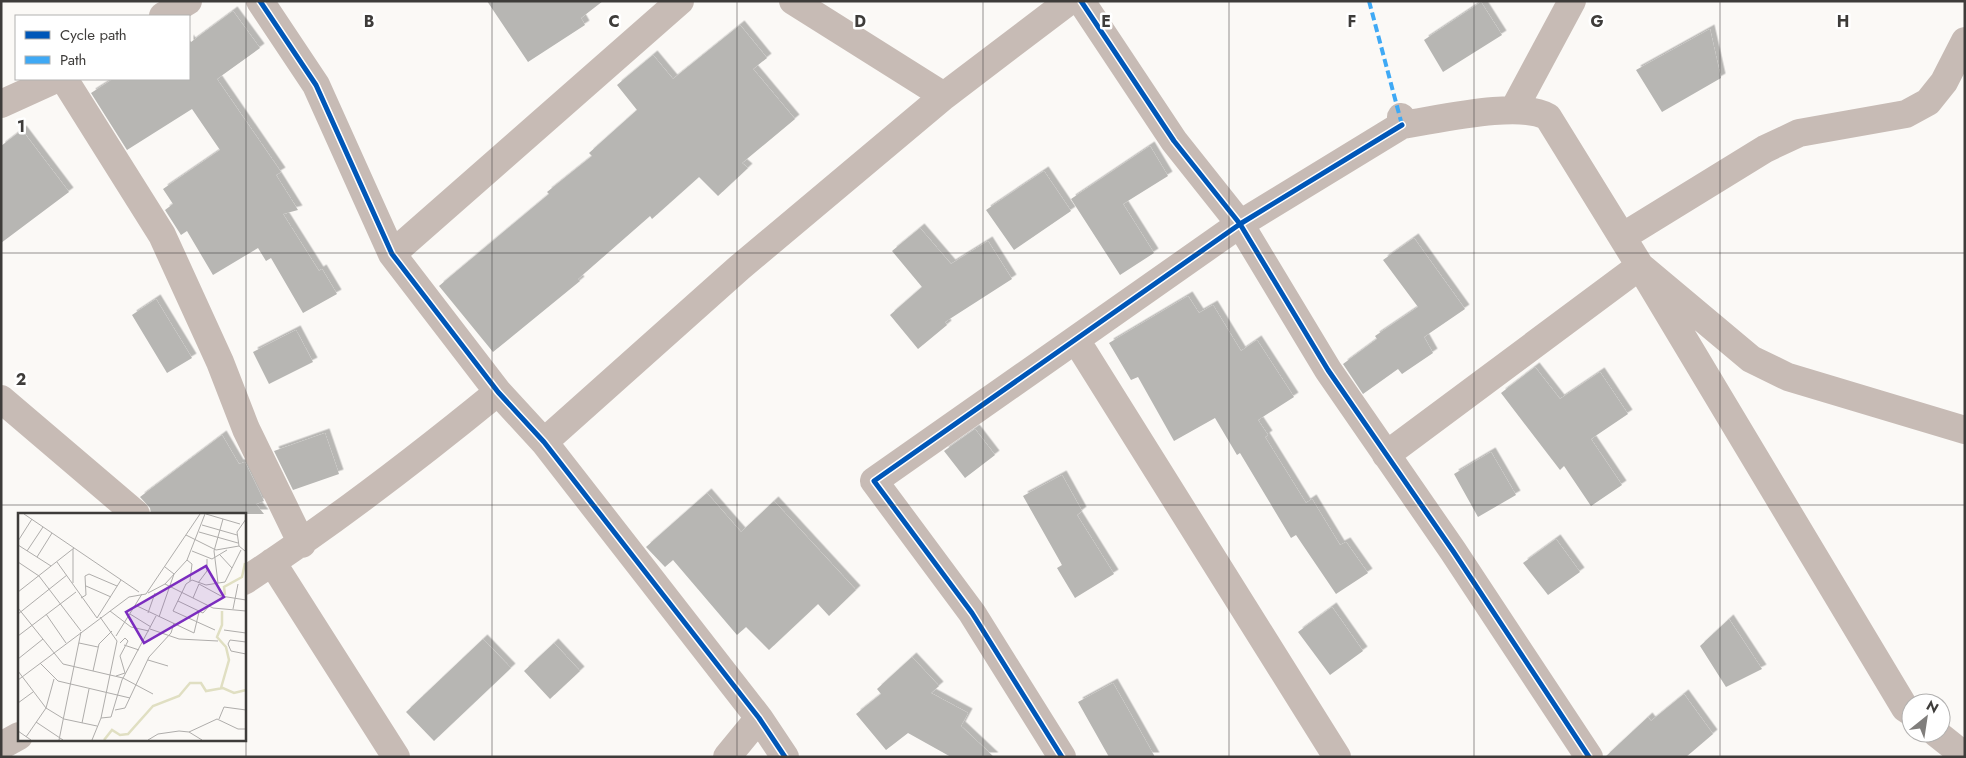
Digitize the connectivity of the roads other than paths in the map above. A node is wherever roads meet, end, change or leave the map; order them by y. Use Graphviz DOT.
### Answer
graph roads {
  1 [pos="188,1"];
  2 [pos="260,1"];
  3 [pos="680,1"];
  4 [pos="793,1"];
  5 [pos="1069,1"];
  6 [pos="1081,1"];
  7 [pos="1572,1"];
  8 [pos="165,15"];
  9 [pos="1965,41"];
  10 [pos="54,80"];
  11 [pos="65,80"];
  12 [pos="944,96"];
  13 [pos="1,104"];
  14 [pos="1514,109"];
  15 [pos="1240,224"];
  16 [pos="1622,237"];
  17 [pos="392,254"];
  18 [pos="1640,266"];
  19 [pos="1076,340"];
  20 [pos="498,392"];
  21 [pos="1,398"];
  22 [pos="1965,430"];
  23 [pos="544,442"];
  24 [pos="1386,455"];
  25 [pos="135,513"];
  26 [pos="302,544"];
  27 [pos="272,562"];
  28 [pos="245,580"];
  29 [pos="1901,700"];
  30 [pos="759,718"];
  31 [pos="18,737"];
  32 [pos="1949,743"];
  33 [pos="1,746"];
  34 [pos="1965,756"];
  35 [pos="396,757"];
  36 [pos="726,757"];
  37 [pos="786,757"];
  38 [pos="1062,757"];
  39 [pos="1337,757"];
  40 [pos="1589,757"];
  1 -- 8 [label="street"];
  2 -- 17 [label="street"];
  3 -- 17 [label="street"];
  4 -- 12 [label="street"];
  5 -- 12 [label="street"];
  6 -- 15 [label="street"];
  7 -- 14 [label="street"];
  9 -- 16 [label="street"];
  10 -- 13 [label="street"];
  11 -- 26 [label="street"];
  12 -- 23 [label="street"];
  14 -- 15 [label="street"];
  14 -- 16 [label="street"];
  15 -- 19 [label="street"];
  15 -- 24 [label="street"];
  16 -- 18 [label="street"];
  17 -- 20 [label="street"];
  18 -- 22 [label="street"];
  18 -- 24 [label="street"];
  18 -- 29 [label="street"];
  19 -- 38 [label="street"];
  19 -- 39 [label="street"];
  20 -- 23 [label="street"];
  20 -- 26 [label="street"];
  21 -- 25 [label="street"];
  23 -- 30 [label="street"];
  24 -- 40 [label="street"];
  26 -- 27 [label="street"];
  27 -- 28 [label="street"];
  27 -- 35 [label="street"];
  30 -- 36 [label="street"];
  30 -- 37 [label="street"];
  31 -- 33 [label="street"];
  32 -- 34 [label="street"];
}
